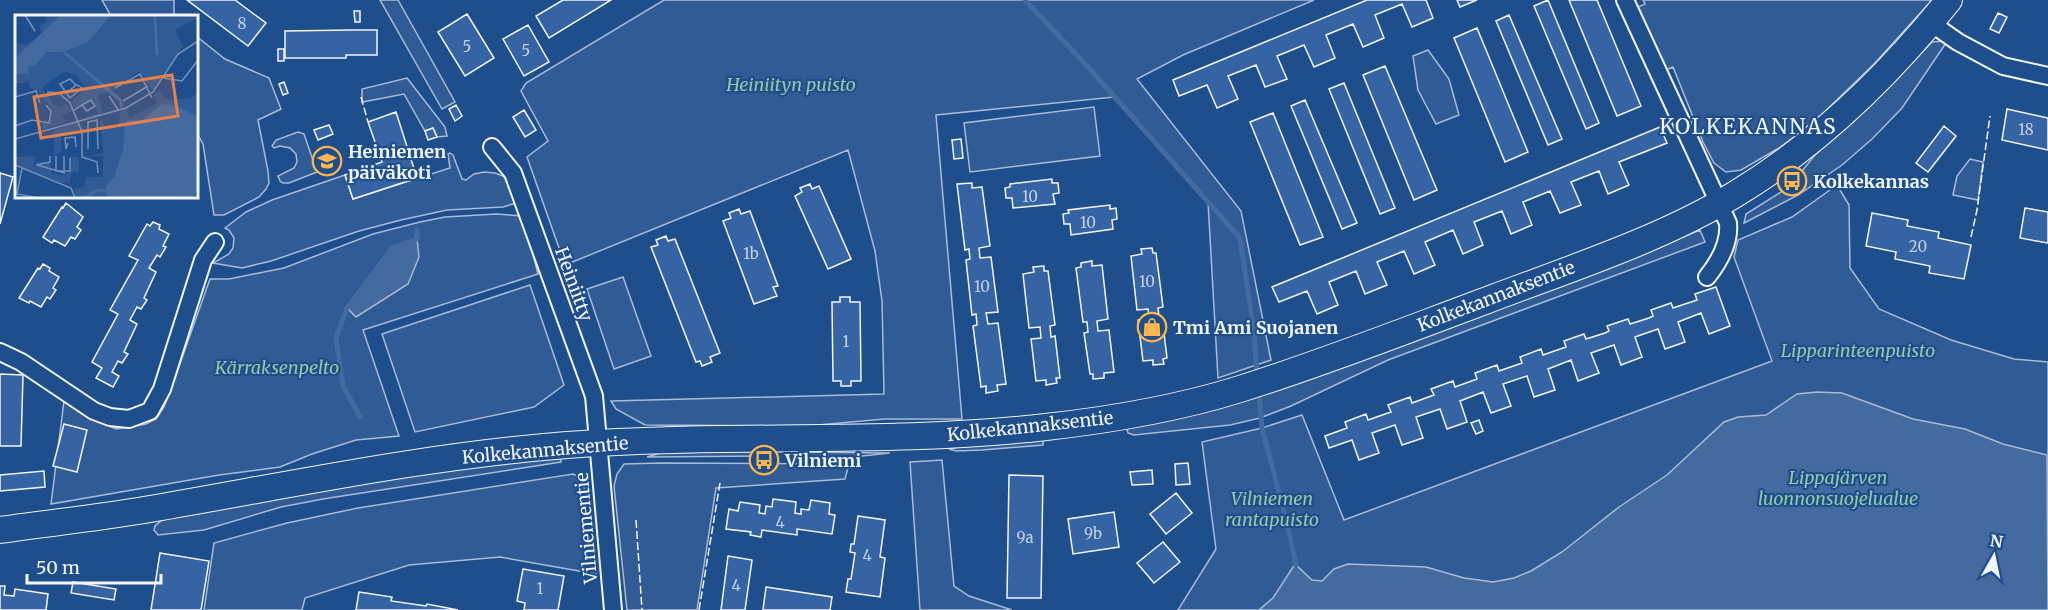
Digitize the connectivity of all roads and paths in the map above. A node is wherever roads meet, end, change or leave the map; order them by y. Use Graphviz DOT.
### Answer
graph roads {
  1 [pos="1625,0"];
  2 [pos="1949,0"];
  3 [pos="1930,23"];
  4 [pos="2048,76"];
  5 [pos="492,147"];
  6 [pos="1719,204"];
  7 [pos="215,242"];
  8 [pos="1707,278"];
  9 [pos="0,352"];
  10 [pos="598,443"];
  11 [pos="0,530"];
  12 [pos="613,610"];
  1 -- 6 [label="street"];
  2 -- 3 [label="main road, Kolkekannaksentie"];
  3 -- 4 [label="street"];
  3 -- 6 [label="main road, Kolkekannaksentie"];
  5 -- 10 [label="street, Heiniitty"];
  6 -- 8 [label="street"];
  6 -- 10 [label="main road, Kolkekannaksentie"];
  7 -- 9 [label="street"];
  10 -- 11 [label="main road, Kolkekannaksentie"];
  10 -- 12 [label="street, Vilniementie"];
}
